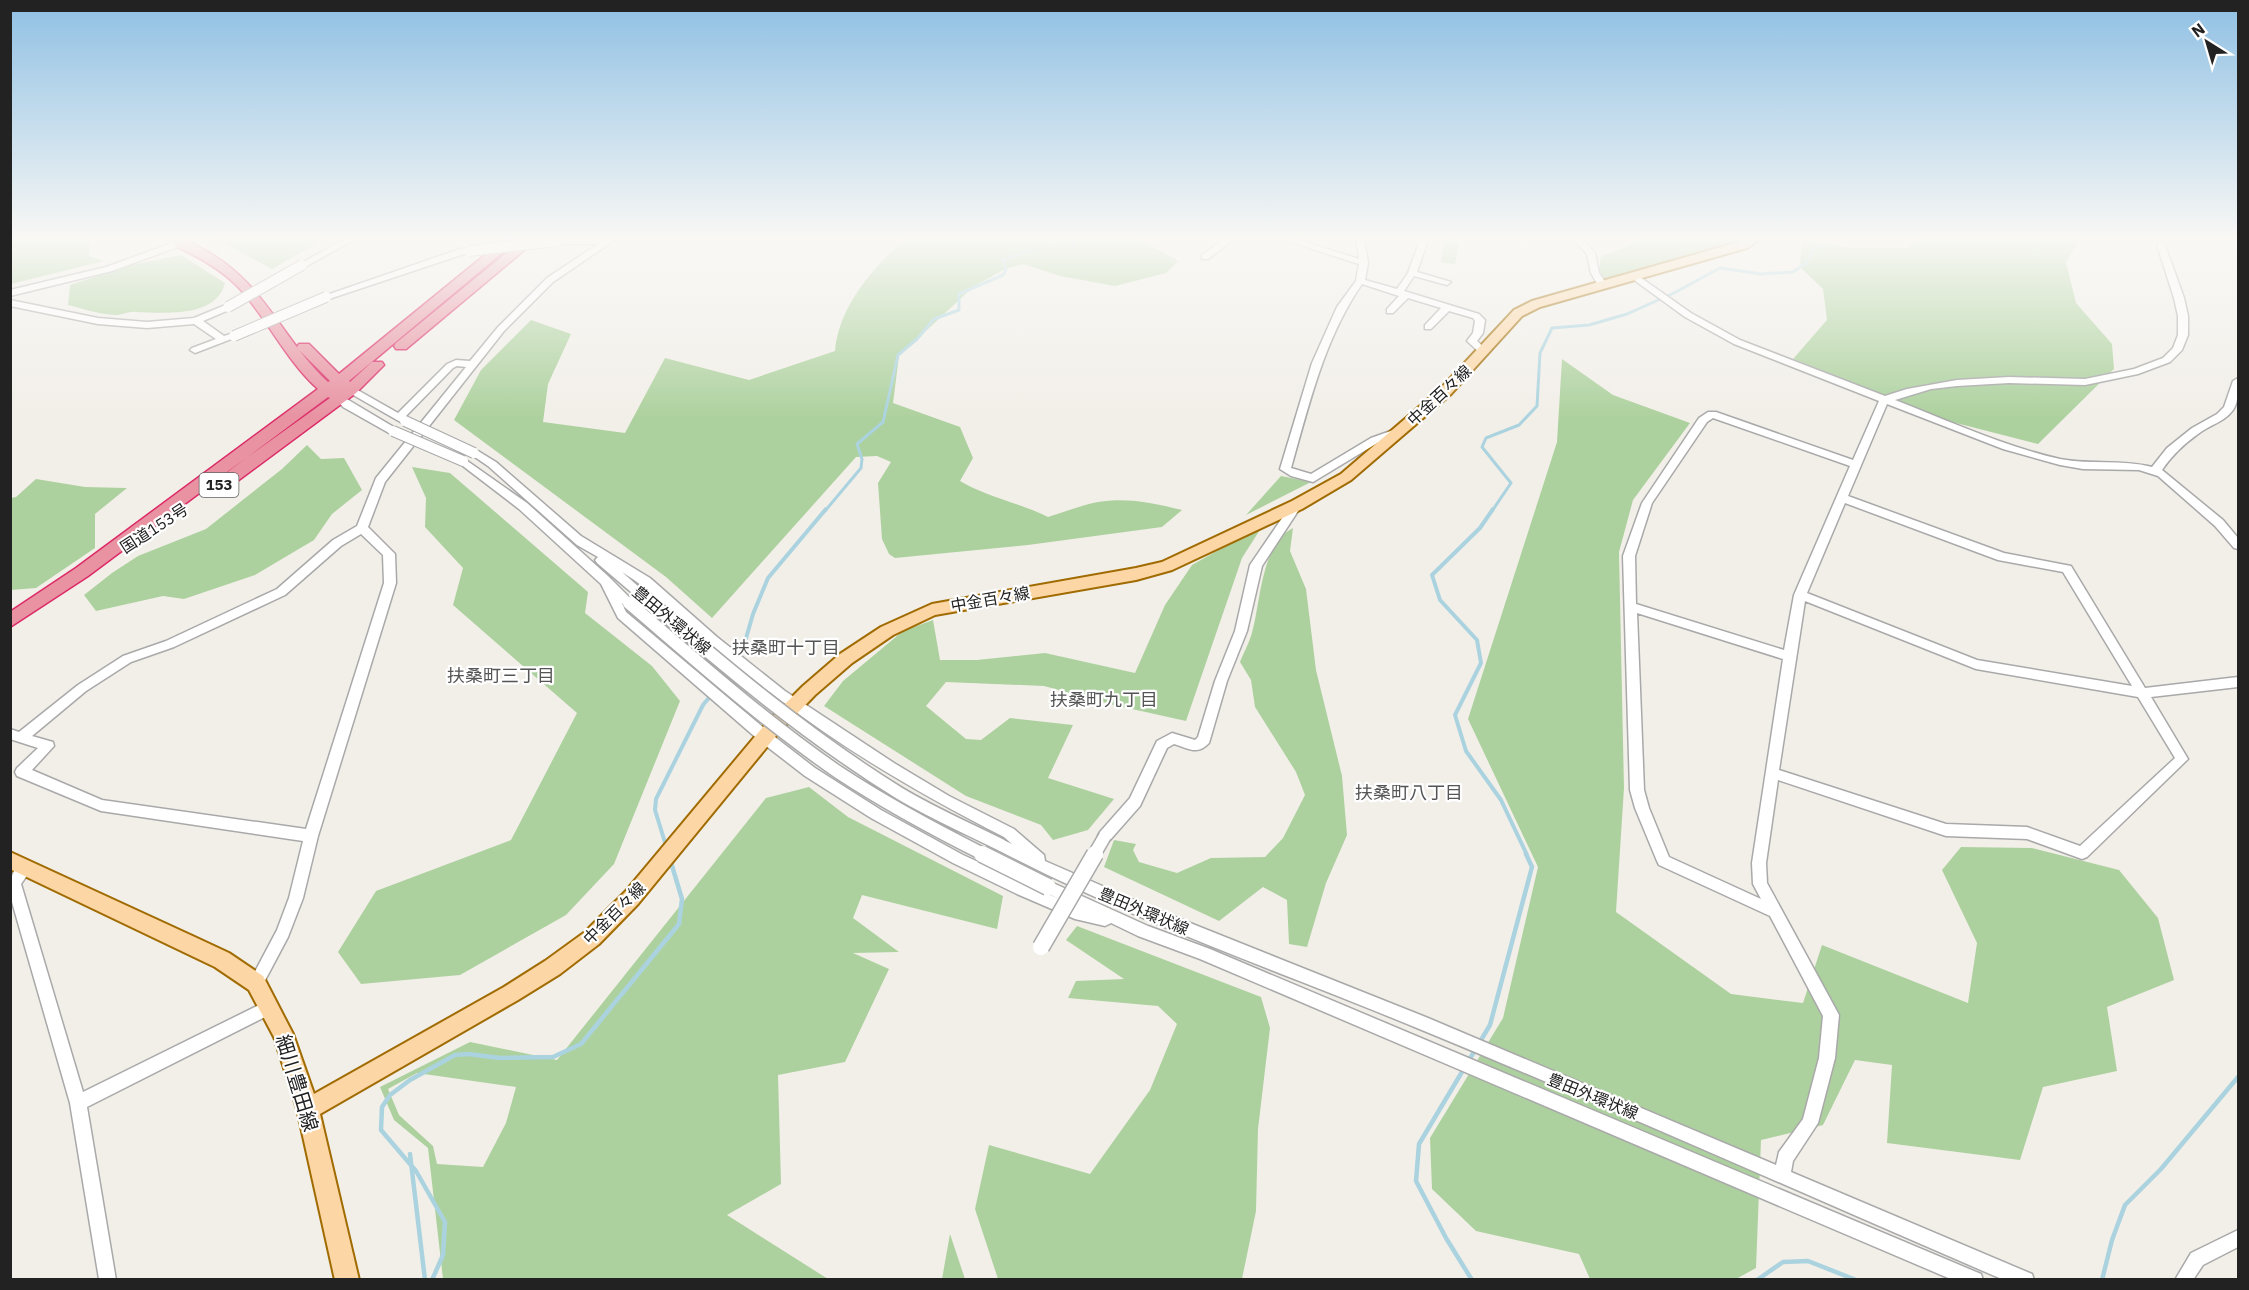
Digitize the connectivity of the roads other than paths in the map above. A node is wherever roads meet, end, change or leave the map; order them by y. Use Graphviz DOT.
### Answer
graph roads {
  1 [pos="245,297"];
  2 [pos="253,297"];
  3 [pos="326,297"];
  4 [pos="446,297"];
  5 [pos="460,297"];
  6 [pos="532,297"];
  7 [pos="1349,297"];
  8 [pos="1400,297"];
  9 [pos="1410,297"];
  10 [pos="1560,297"];
  11 [pos="1663,297"];
  12 [pos="2178,297"];
  13 [pos="10,303"];
  14 [pos="1447,308"];
  15 [pos="1390,311"];
  16 [pos="196,321"];
  17 [pos="1428,327"];
  18 [pos="223,340"];
  19 [pos="195,350"];
  20 [pos="1484,352"];
  21 [pos="470,364"];
  22 [pos="2238,381"];
  23 [pos="339,390"];
  24 [pos="1884,400"];
  25 [pos="402,419"];
  26 [pos="1400,431"];
  27 [pos="1855,464"];
  28 [pos="2161,473"];
  29 [pos="1841,497"];
  30 [pos="1297,505"];
  31 [pos="362,528"];
  32 [pos="576,538"];
  33 [pos="2238,545"];
  34 [pos="604,579"];
  35 [pos="1800,595"];
  36 [pos="1631,607"];
  37 [pos="10,621"];
  38 [pos="1789,656"];
  39 [pos="2238,682"];
  40 [pos="2142,693"];
  41 [pos="796,703"];
  42 [pos="16,736"];
  43 [pos="766,738"];
  44 [pos="1772,773"];
  45 [pos="311,836"];
  46 [pos="19,863"];
  47 [pos="1055,873"];
  48 [pos="1773,911"];
  49 [pos="1143,931"];
  50 [pos="1041,947"];
  51 [pos="256,983"];
  52 [pos="268,1008"];
  53 [pos="78,1103"];
  54 [pos="308,1109"];
  55 [pos="1782,1175"];
  56 [pos="2237,1240"];
  57 [pos="108,1279"];
  58 [pos="347,1280"];
  59 [pos="1975,1280"];
  60 [pos="2026,1280"];
  61 [pos="2183,1280"];
  1 -- 16 [label="street, bridge"];
  2 -- 23 [label="highway"];
  3 -- 18 [label="street, bridge"];
  4 -- 23 [label="highway, 国道153号 / 153"];
  5 -- 23 [label="highway, 国道153号 / 153"];
  6 -- 21 [label="street"];
  7 -- 26 [label="street"];
  8 -- 15 [label="street"];
  9 -- 14 [label="street"];
  10 -- 20 [label="main road, 中金百々線"];
  11 -- 24 [label="street"];
  12 -- 24 [label="street"];
  13 -- 16 [label="street"];
  14 -- 17 [label="street"];
  14 -- 20 [label="street"];
  16 -- 18 [label="street"];
  18 -- 19 [label="street"];
  20 -- 26 [label="main road, 中金百々線"];
  21 -- 25 [label="street"];
  21 -- 31 [label="street"];
  22 -- 28 [label="street"];
  23 -- 25 [label="street, 豊田外環状線"];
  23 -- 34 [label="street, 豊田外環状線, bridge"];
  23 -- 37 [label="highway, 国道153号 / 153"];
  24 -- 27 [label="street"];
  24 -- 28 [label="street"];
  25 -- 32 [label="street, 豊田外環状線, bridge"];
  26 -- 30 [label="main road, 中金百々線"];
  27 -- 29 [label="street"];
  27 -- 36 [label="street"];
  28 -- 33 [label="street"];
  29 -- 35 [label="street"];
  29 -- 40 [label="street"];
  30 -- 41 [label="main road, 中金百々線"];
  30 -- 50 [label="street, bridge"];
  31 -- 42 [label="street"];
  31 -- 45 [label="street"];
  32 -- 41 [label="street"];
  32 -- 47 [label="street, 豊田外環状線, bridge"];
  34 -- 43 [label="street"];
  34 -- 49 [label="street, 豊田外環状線, bridge"];
  35 -- 38 [label="street"];
  35 -- 40 [label="street"];
  36 -- 38 [label="street"];
  36 -- 48 [label="street"];
  38 -- 44 [label="street"];
  39 -- 40 [label="street"];
  40 -- 44 [label="street"];
  41 -- 43 [label="main road, 中金百々線"];
  41 -- 47 [label="street"];
  42 -- 45 [label="street"];
  43 -- 49 [label="street"];
  43 -- 54 [label="main road, 中金百々線"];
  44 -- 48 [label="street"];
  45 -- 51 [label="street"];
  46 -- 51 [label="main road"];
  46 -- 53 [label="street"];
  47 -- 55 [label="street, 豊田外環状線"];
  48 -- 55 [label="street"];
  49 -- 59 [label="street, 豊田外環状線"];
  51 -- 52 [label="main road, 細川豊田線"];
  52 -- 53 [label="street"];
  52 -- 54 [label="main road, 細川豊田線"];
  53 -- 57 [label="street"];
  54 -- 58 [label="main road, 細川豊田線"];
  55 -- 60 [label="street, 豊田外環状線"];
  56 -- 61 [label="street"];
}
